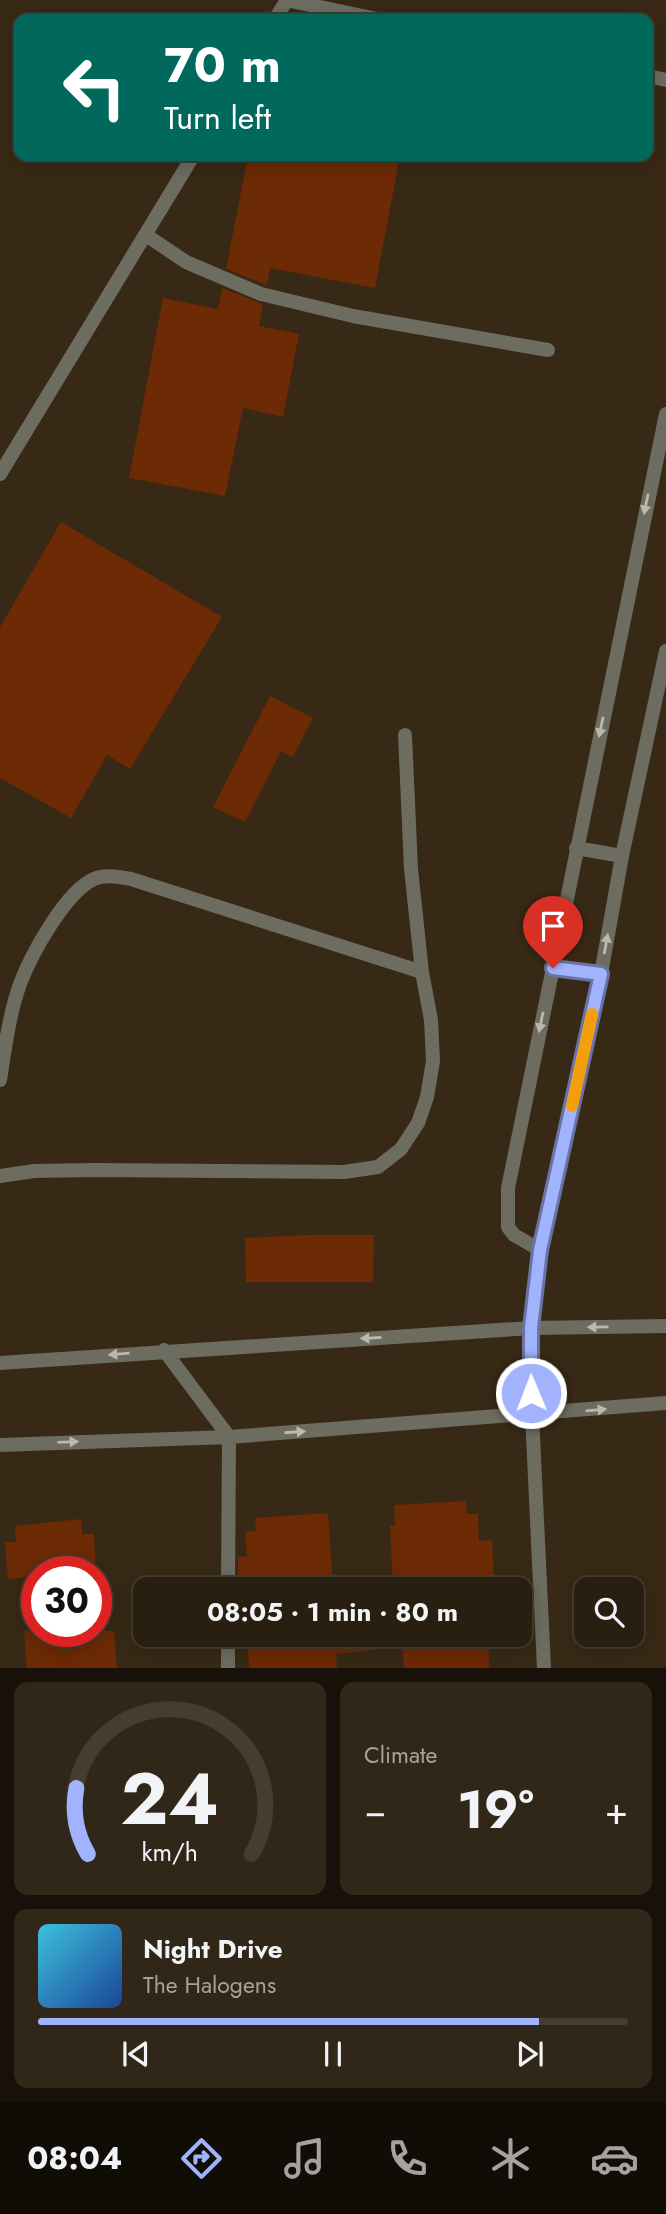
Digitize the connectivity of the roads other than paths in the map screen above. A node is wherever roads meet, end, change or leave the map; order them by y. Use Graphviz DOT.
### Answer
graph roads {
  1 [pos="287,0"];
  2 [pos="353,14"];
  3 [pos="190,161"];
  4 [pos="146,235"];
  5 [pos="548,350"];
  6 [pos="666,414"];
  7 [pos="660,464"];
  8 [pos="0,474"];
  9 [pos="666,650"];
  10 [pos="405,735"];
  11 [pos="576,848"];
  12 [pos="622,856"];
  13 [pos="553,968"];
  14 [pos="422,972"];
  15 [pos="601,974"];
  16 [pos="0,1080"];
  17 [pos="0,1176"];
  18 [pos="540,1250"];
  19 [pos="666,1325"];
  20 [pos="531,1328"];
  21 [pos="164,1350"];
  22 [pos="0,1363"];
  23 [pos="666,1403"];
  24 [pos="532,1415"];
  25 [pos="229,1437"];
  26 [pos="0,1445"];
  27 [pos="228,1577"];
  28 [pos="228,1647"];
  29 [pos="228,1668"];
  30 [pos="544,1668"];
  1 -- 2 [label="street"];
  3 -- 4 [label="street"];
  4 -- 5 [label="street"];
  4 -- 8 [label="street"];
  6 -- 7 [label="street"];
  7 -- 11 [label="street, one-way"];
  9 -- 12 [label="street"];
  10 -- 14 [label="street"];
  11 -- 12 [label="street"];
  11 -- 13 [label="street"];
  15 -- 12 [label="street, one-way"];
  13 -- 15 [label="street"];
  13 -- 18 [label="street, one-way"];
  14 -- 16 [label="street"];
  14 -- 17 [label="street"];
  15 -- 18 [label="street"];
  18 -- 20 [label="street"];
  19 -- 20 [label="street, one-way"];
  20 -- 21 [label="street, one-way"];
  20 -- 24 [label="street"];
  21 -- 22 [label="street, one-way"];
  21 -- 25 [label="street"];
  24 -- 23 [label="street, one-way"];
  25 -- 24 [label="street, one-way"];
  24 -- 30 [label="street"];
  26 -- 25 [label="street, one-way"];
  25 -- 27 [label="street"];
  28 -- 29 [label="street"];
}
